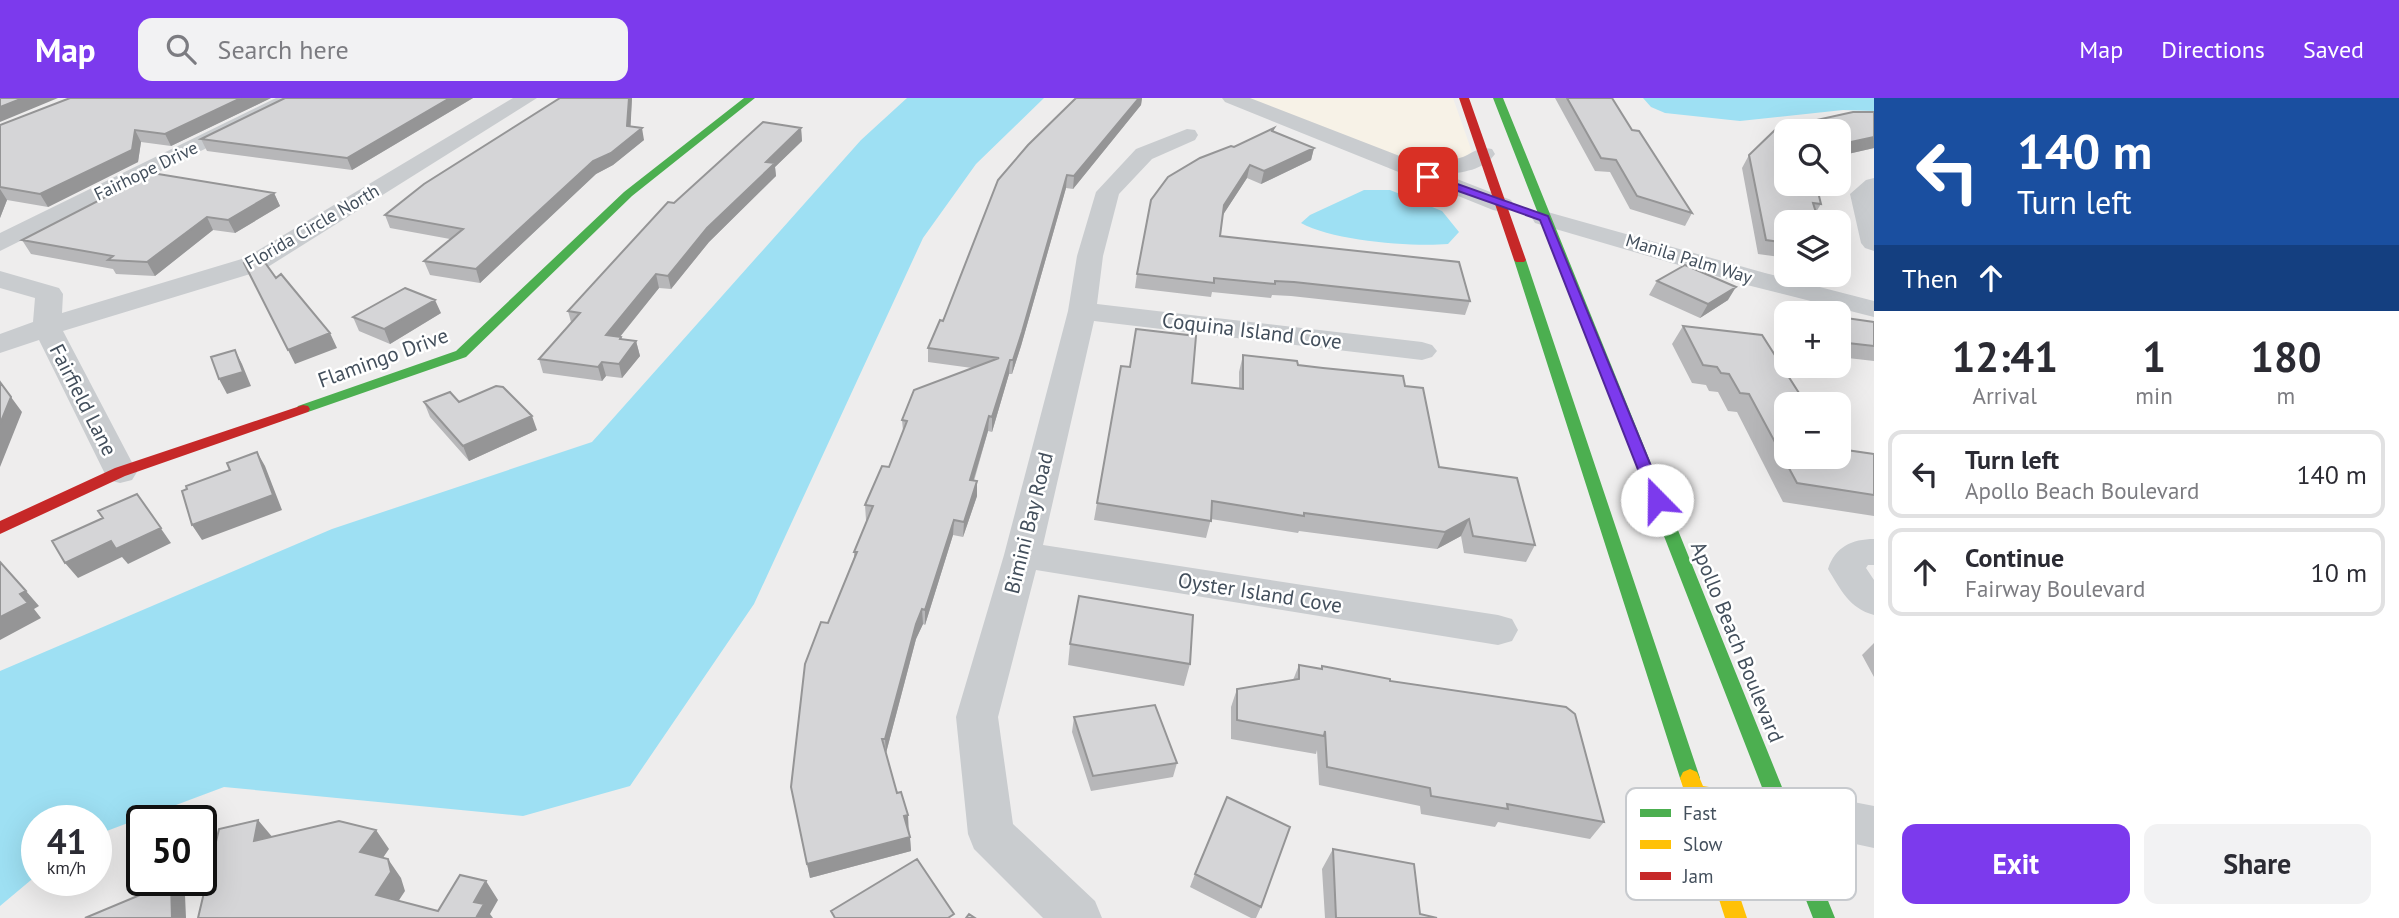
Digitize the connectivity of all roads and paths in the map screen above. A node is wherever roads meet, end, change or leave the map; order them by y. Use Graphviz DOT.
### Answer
graph roads {
  1 [pos="292,98"];
  2 [pos="527,98"];
  3 [pos="750,98"];
  4 [pos="1232,98"];
  5 [pos="1464,98"];
  6 [pos="1497,98"];
  7 [pos="1188,135"];
  8 [pos="1484,154"];
  9 [pos="1378,158"];
  10 [pos="1874,186"];
  11 [pos="1502,205"];
  12 [pos="1544,218"];
  13 [pos="0,243"];
  14 [pos="1874,243"];
  15 [pos="0,279"];
  16 [pos="1874,309"];
  17 [pos="1082,312"];
  18 [pos="47,327"];
  19 [pos="0,344"];
  20 [pos="1422,351"];
  21 [pos="120,472"];
  22 [pos="0,528"];
  23 [pos="1874,552"];
  24 [pos="1022,555"];
  25 [pos="1874,601"];
  26 [pos="1498,630"];
  27 [pos="1693,788"];
  28 [pos="1773,788"];
  29 [pos="1856,823"];
  30 [pos="1874,827"];
  31 [pos="1730,900"];
  32 [pos="1817,900"];
  33 [pos="1077,918"];
  34 [pos="1736,918"];
  35 [pos="1824,918"];
  1 -- 13 [label="street, Fairhope Drive"];
  2 -- 18 [label="street, Florida Circle North"];
  3 -- 21 [label="main road, Flamingo Drive"];
  4 -- 9 [label="street"];
  5 -- 8 [label="main road"];
  6 -- 12 [label="main road, Apollo Beach Boulevard"];
  7 -- 17 [label="street, Bimini Bay Road"];
  8 -- 9 [label="street"];
  8 -- 11 [label="main road"];
  9 -- 11 [label="street"];
  10 -- 14 [label="street"];
  11 -- 12 [label="main road"];
  11 -- 27 [label="main road"];
  12 -- 16 [label="street, Manila Palm Way"];
  12 -- 28 [label="main road, Apollo Beach Boulevard"];
  15 -- 18 [label="street, Fairfield Lane"];
  17 -- 20 [label="street, Coquina Island Cove"];
  17 -- 24 [label="street, Bimini Bay Road"];
  18 -- 19 [label="street, Florida Circle North"];
  18 -- 21 [label="street, Fairfield Lane"];
  21 -- 22 [label="main road, Flamingo Drive"];
  23 -- 25 [label="street"];
  24 -- 26 [label="street, Oyster Island Cove"];
  24 -- 33 [label="street, Bimini Bay Road"];
  29 -- 30 [label="street"];
  31 -- 34 [label="main road"];
  32 -- 35 [label="main road, Apollo Beach Boulevard"];
}
